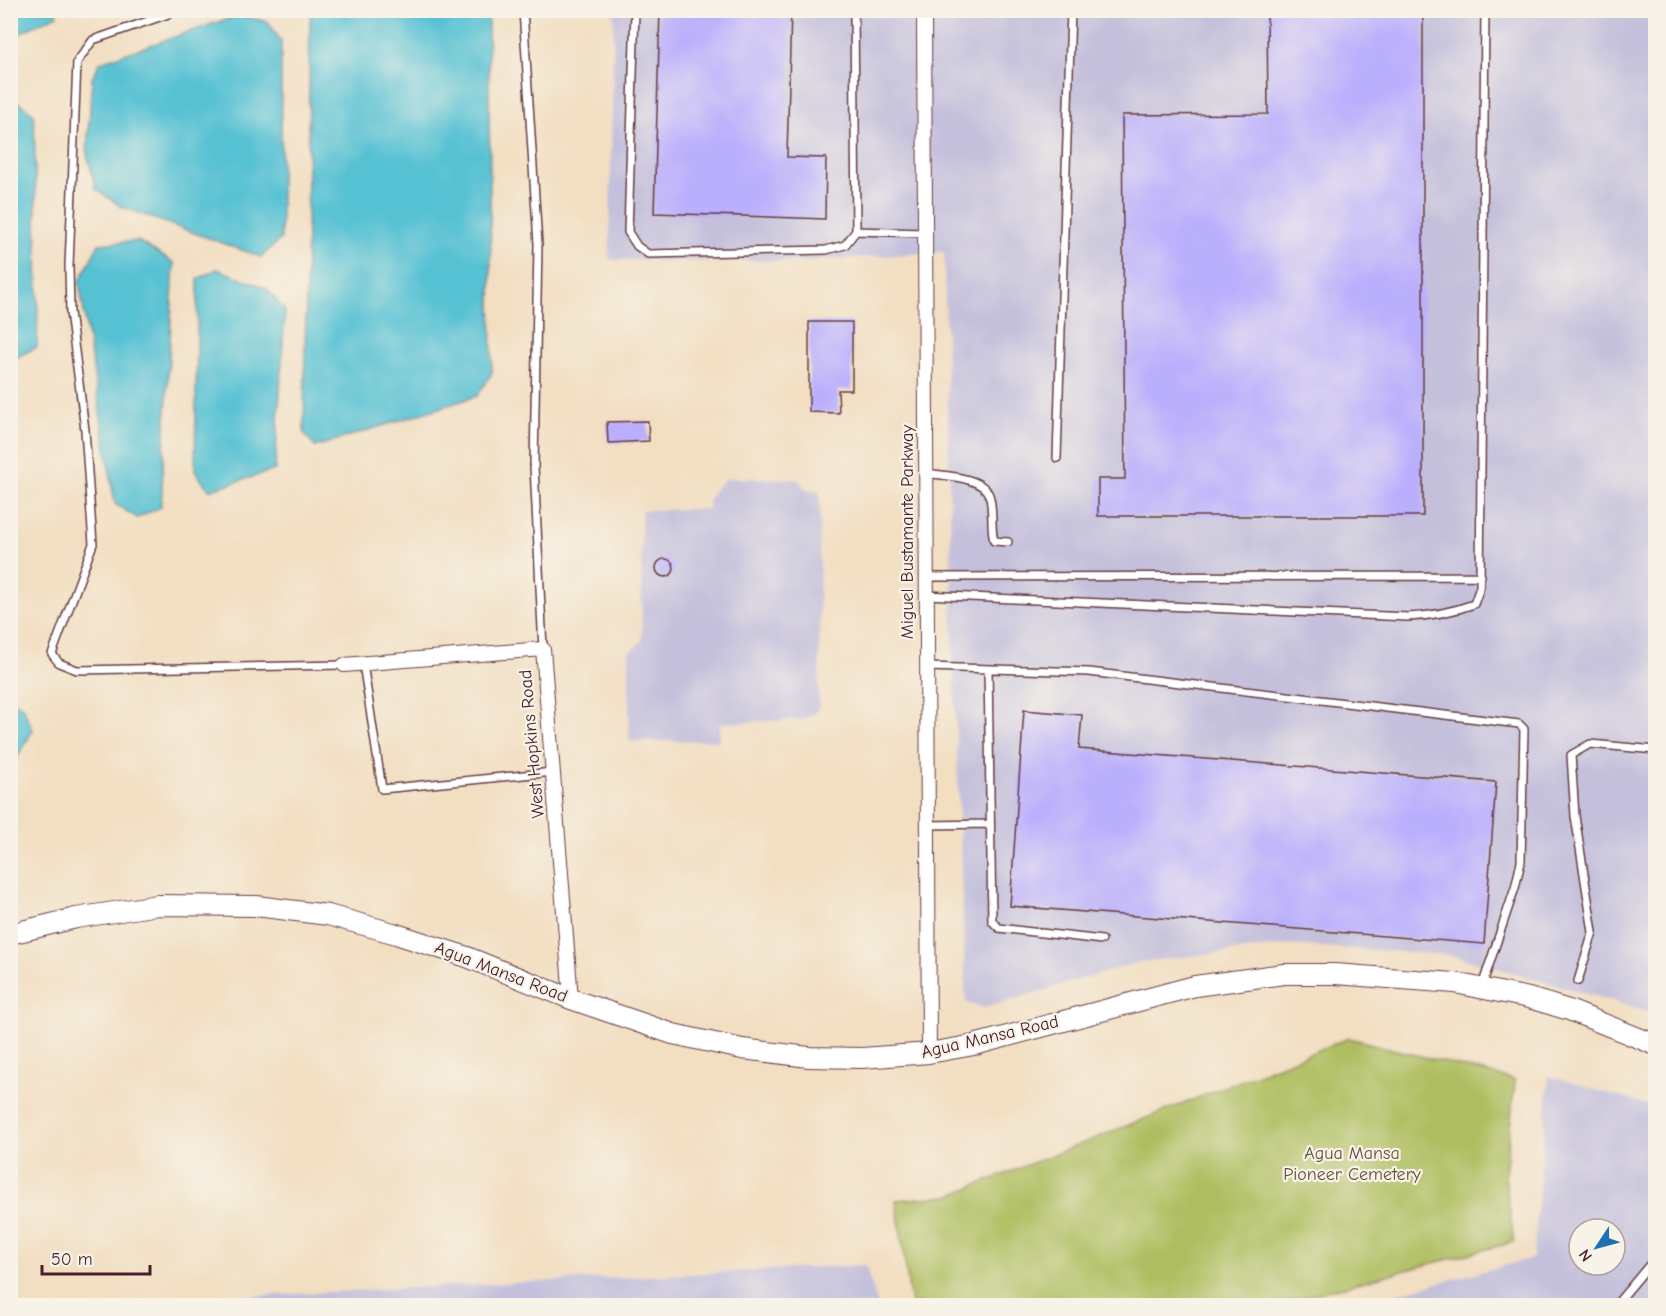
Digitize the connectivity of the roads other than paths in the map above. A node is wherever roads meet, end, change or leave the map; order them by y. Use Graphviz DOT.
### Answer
graph roads {
  1 [pos="180,10"];
  2 [pos="523,10"];
  3 [pos="635,10"];
  4 [pos="854,10"];
  5 [pos="924,10"];
  6 [pos="1071,10"];
  7 [pos="1485,10"];
  8 [pos="856,231"];
  9 [pos="924,233"];
  10 [pos="1058,458"];
  11 [pos="925,473"];
  12 [pos="1008,542"];
  13 [pos="1481,576"];
  14 [pos="926,577"];
  15 [pos="926,595"];
  16 [pos="543,649"];
  17 [pos="363,663"];
  18 [pos="344,665"];
  19 [pos="926,667"];
  20 [pos="988,669"];
  21 [pos="1656,750"];
  22 [pos="553,772"];
  23 [pos="990,824"];
  24 [pos="926,825"];
  25 [pos="10,934"];
  26 [pos="1102,940"];
  27 [pos="1578,981"];
  28 [pos="1481,988"];
  29 [pos="571,999"];
  30 [pos="1656,1045"];
  31 [pos="929,1053"];
  32 [pos="1656,1257"];
  33 [pos="1615,1305"];
  1 -- 18 [label="lane"];
  2 -- 16 [label="lane"];
  3 -- 8 [label="lane"];
  4 -- 8 [label="lane"];
  5 -- 9 [label="street, Miguel Bustamante Parkway"];
  6 -- 10 [label="lane"];
  7 -- 13 [label="lane"];
  8 -- 9 [label="lane"];
  9 -- 11 [label="street, Miguel Bustamante Parkway"];
  11 -- 12 [label="lane"];
  11 -- 14 [label="street, Miguel Bustamante Parkway"];
  13 -- 14 [label="lane"];
  13 -- 15 [label="lane"];
  14 -- 15 [label="street, Miguel Bustamante Parkway"];
  15 -- 19 [label="street, Miguel Bustamante Parkway"];
  16 -- 17 [label="street, West Hopkins Road"];
  16 -- 22 [label="street, West Hopkins Road"];
  17 -- 18 [label="street, West Hopkins Road"];
  17 -- 22 [label="lane"];
  19 -- 20 [label="lane"];
  19 -- 24 [label="street, Miguel Bustamante Parkway"];
  20 -- 23 [label="lane"];
  20 -- 28 [label="lane"];
  21 -- 27 [label="lane"];
  22 -- 29 [label="street, West Hopkins Road"];
  23 -- 24 [label="lane"];
  23 -- 26 [label="lane"];
  24 -- 31 [label="street, Miguel Bustamante Parkway"];
  25 -- 29 [label="main road, Agua Mansa Road"];
  28 -- 30 [label="main road, Agua Mansa Road"];
  28 -- 31 [label="main road, Agua Mansa Road"];
  29 -- 31 [label="main road, Agua Mansa Road"];
  32 -- 33 [label="lane"];
}
